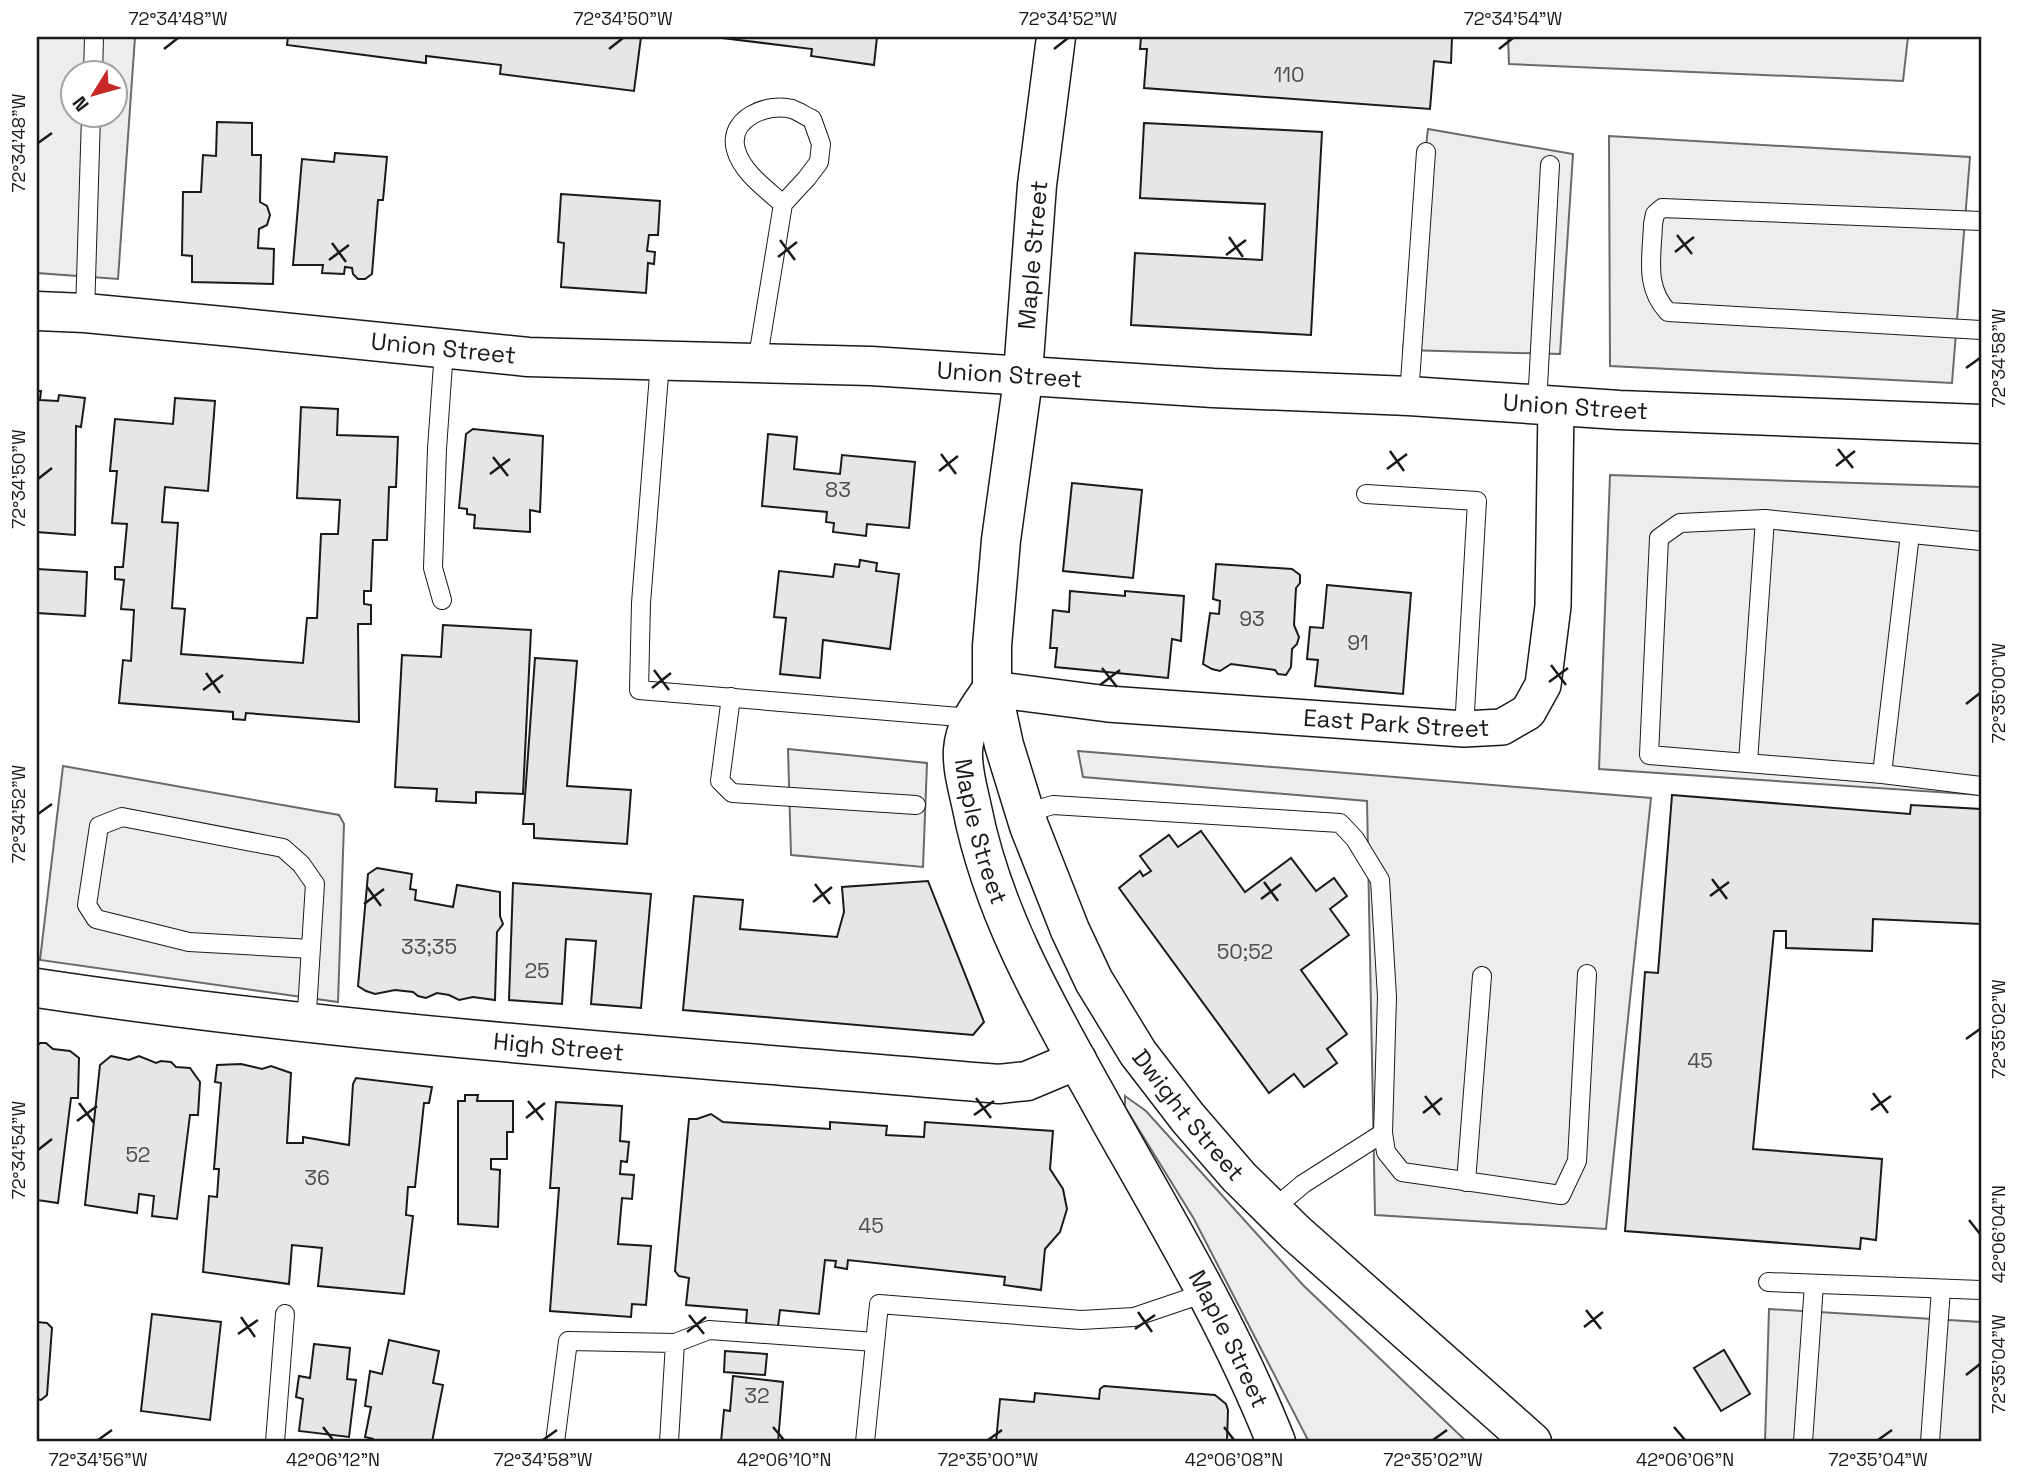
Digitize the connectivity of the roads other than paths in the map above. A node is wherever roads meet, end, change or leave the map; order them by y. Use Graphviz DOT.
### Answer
graph roads {
  1 [pos="94,37"];
  2 [pos="1056,37"];
  3 [pos="93,60"];
  4 [pos="92,130"];
  5 [pos="1426,152"];
  6 [pos="1550,165"];
  7 [pos="783,204"];
  8 [pos="1981,220"];
  9 [pos="37,311"];
  10 [pos="85,313"];
  11 [pos="1981,330"];
  12 [pos="444,350"];
  13 [pos="660,362"];
  14 [pos="757,363"];
  15 [pos="1023,375"];
  16 [pos="1409,396"];
  17 [pos="1546,405"];
  18 [pos="1981,424"];
  19 [pos="1366,494"];
  20 [pos="1765,519"];
  21 [pos="1910,534"];
  22 [pos="1981,541"];
  23 [pos="442,600"];
  24 [pos="731,697"];
  25 [pos="981,703"];
  26 [pos="1464,729"];
  27 [pos="1748,761"];
  28 [pos="1882,774"];
  29 [pos="1981,786"];
  30 [pos="916,805"];
  31 [pos="1025,813"];
  32 [pos="311,949"];
  33 [pos="1587,974"];
  34 [pos="1482,976"];
  35 [pos="37,988"];
  36 [pos="306,1024"];
  37 [pos="1077,1060"];
  38 [pos="1383,1133"];
  39 [pos="1466,1182"];
  40 [pos="1272,1210"];
  41 [pos="1768,1282"];
  42 [pos="1814,1284"];
  43 [pos="1941,1289"];
  44 [pos="1981,1290"];
  45 [pos="1205,1293"];
  46 [pos="285,1314"];
  47 [pos="875,1342"];
  48 [pos="675,1343"];
  49 [pos="275,1442"];
  50 [pos="555,1442"];
  51 [pos="669,1442"];
  52 [pos="865,1442"];
  53 [pos="1276,1442"];
  54 [pos="1532,1442"];
  55 [pos="1803,1442"];
  56 [pos="1930,1442"];
  1 -- 3 [label="lane"];
  2 -- 15 [label="street, Maple Street"];
  4 -- 10 [label="lane"];
  5 -- 16 [label="lane"];
  6 -- 17 [label="lane"];
  7 -- 7 [label="lane"];
  7 -- 14 [label="lane"];
  8 -- 11 [label="lane"];
  9 -- 10 [label="street, Union Street"];
  10 -- 12 [label="street, Union Street"];
  12 -- 13 [label="street, Union Street"];
  12 -- 23 [label="lane"];
  13 -- 14 [label="street, Union Street"];
  13 -- 24 [label="lane"];
  14 -- 15 [label="street, Union Street"];
  15 -- 16 [label="street, Union Street"];
  15 -- 25 [label="street, Maple Street"];
  16 -- 17 [label="street, Union Street"];
  17 -- 18 [label="street, Union Street"];
  17 -- 26 [label="street, East Park Street"];
  19 -- 26 [label="lane"];
  20 -- 21 [label="lane"];
  20 -- 27 [label="lane"];
  20 -- 27 [label="lane"];
  21 -- 22 [label="lane"];
  21 -- 28 [label="lane"];
  24 -- 25 [label="lane"];
  24 -- 30 [label="lane"];
  25 -- 26 [label="street, East Park Street"];
  25 -- 31 [label="street, Dwight Street"];
  25 -- 37 [label="street, Maple Street"];
  27 -- 28 [label="lane"];
  28 -- 29 [label="lane"];
  31 -- 38 [label="lane"];
  31 -- 40 [label="street, Dwight Street"];
  32 -- 32 [label="lane"];
  32 -- 36 [label="lane"];
  33 -- 39 [label="lane"];
  34 -- 39 [label="lane"];
  35 -- 36 [label="street, High Street"];
  36 -- 37 [label="street, High Street"];
  37 -- 45 [label="street, Maple Street"];
  38 -- 39 [label="lane"];
  38 -- 40 [label="lane"];
  40 -- 54 [label="street, Dwight Street"];
  41 -- 42 [label="lane"];
  42 -- 43 [label="lane"];
  42 -- 55 [label="lane"];
  43 -- 44 [label="lane"];
  43 -- 56 [label="lane"];
  45 -- 47 [label="lane"];
  45 -- 53 [label="street, Maple Street"];
  46 -- 49 [label="lane"];
  47 -- 48 [label="lane"];
  47 -- 52 [label="lane"];
  48 -- 50 [label="lane"];
  48 -- 51 [label="lane"];
}
